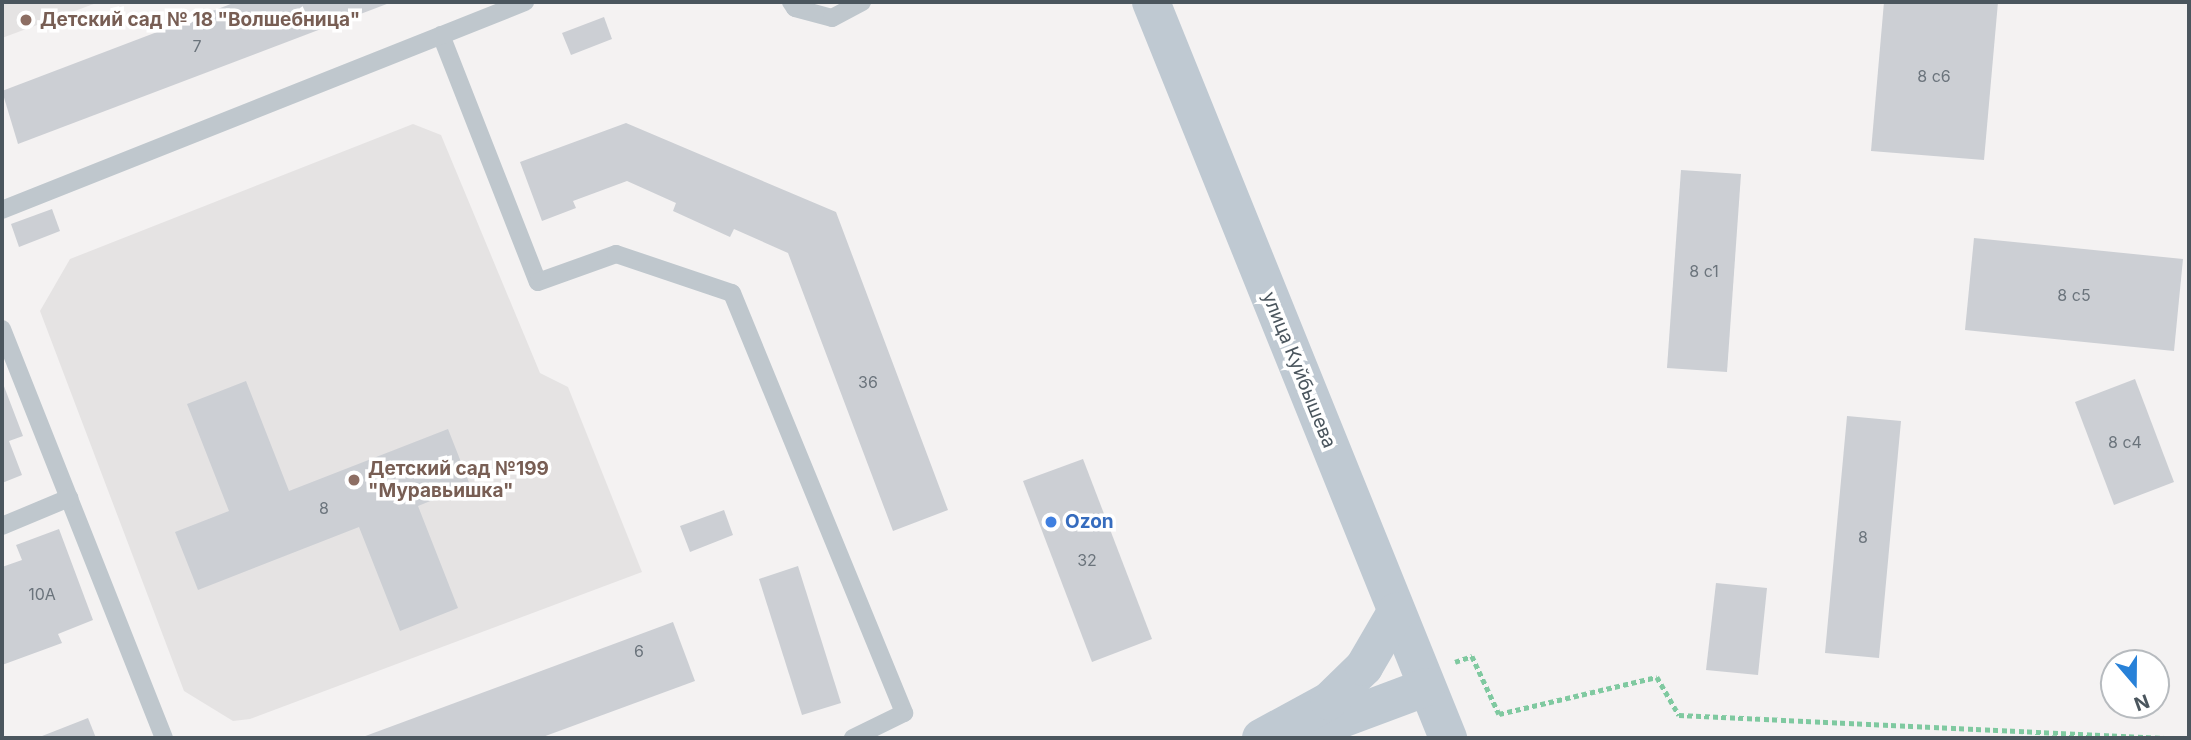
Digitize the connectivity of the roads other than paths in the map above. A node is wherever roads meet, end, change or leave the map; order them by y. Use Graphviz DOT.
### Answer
graph roads {
  1 [pos="791,2"];
  2 [pos="862,2"];
  3 [pos="1151,2"];
  4 [pos="517,3"];
  5 [pos="441,35"];
  6 [pos="2,210"];
  7 [pos="2,329"];
  8 [pos="69,498"];
  9 [pos="2,526"];
  10 [pos="1396,612"];
  11 [pos="1433,702"];
  12 [pos="164,738"];
  13 [pos="853,738"];
  14 [pos="1261,738"];
  15 [pos="1292,738"];
  16 [pos="1331,738"];
  1 -- 2 [label="lane"];
  3 -- 10 [label="main road, улица Куйбышева"];
  4 -- 5 [label="lane"];
  5 -- 6 [label="lane"];
  5 -- 13 [label="lane"];
  7 -- 8 [label="lane"];
  8 -- 9 [label="lane"];
  8 -- 12 [label="lane"];
  10 -- 11 [label="main road, улица Куйбышева"];
  10 -- 14 [label="main road"];
  11 -- 15 [label="main road"];
  11 -- 16 [label="main road"];
}
